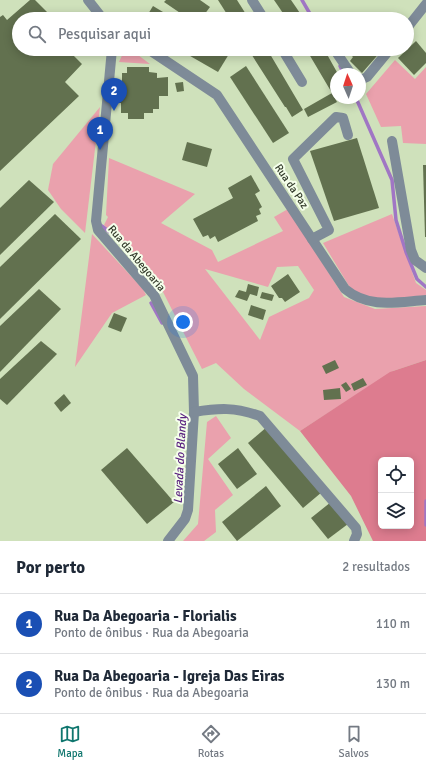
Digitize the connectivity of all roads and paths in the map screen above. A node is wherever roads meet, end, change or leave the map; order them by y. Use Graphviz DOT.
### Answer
graph roads {
  1 [pos="88,0"];
  2 [pos="252,0"];
  3 [pos="426,4"];
  4 [pos="97,12"];
  5 [pos="260,12"];
  6 [pos="414,19"];
  7 [pos="111,56"];
  8 [pos="158,56"];
  9 [pos="286,56"];
  10 [pos="339,56"];
  11 [pos="384,56"];
  12 [pos="347,68"];
  13 [pos="366,77"];
  14 [pos="302,82"];
  15 [pos="348,135"];
  16 [pos="392,141"];
  17 [pos="312,239"];
  18 [pos="426,268"];
  19 [pos="426,300"];
  20 [pos="194,412"];
  21 [pos="168,541"];
  22 [pos="354,541"];
  1 -- 4 [label="street"];
  2 -- 5 [label="street"];
  3 -- 6 [label="street"];
  7 -- 20 [label="street, Rua da Abegoaria"];
  8 -- 17 [label="street, Rua da Paz"];
  9 -- 14 [label="street"];
  10 -- 12 [label="street"];
  11 -- 13 [label="street"];
  15 -- 17 [label="street"];
  16 -- 18 [label="street"];
  17 -- 19 [label="street, Rua da Paz"];
  20 -- 21 [label="street, Rua da Abegoaria"];
  20 -- 22 [label="street"];
}
